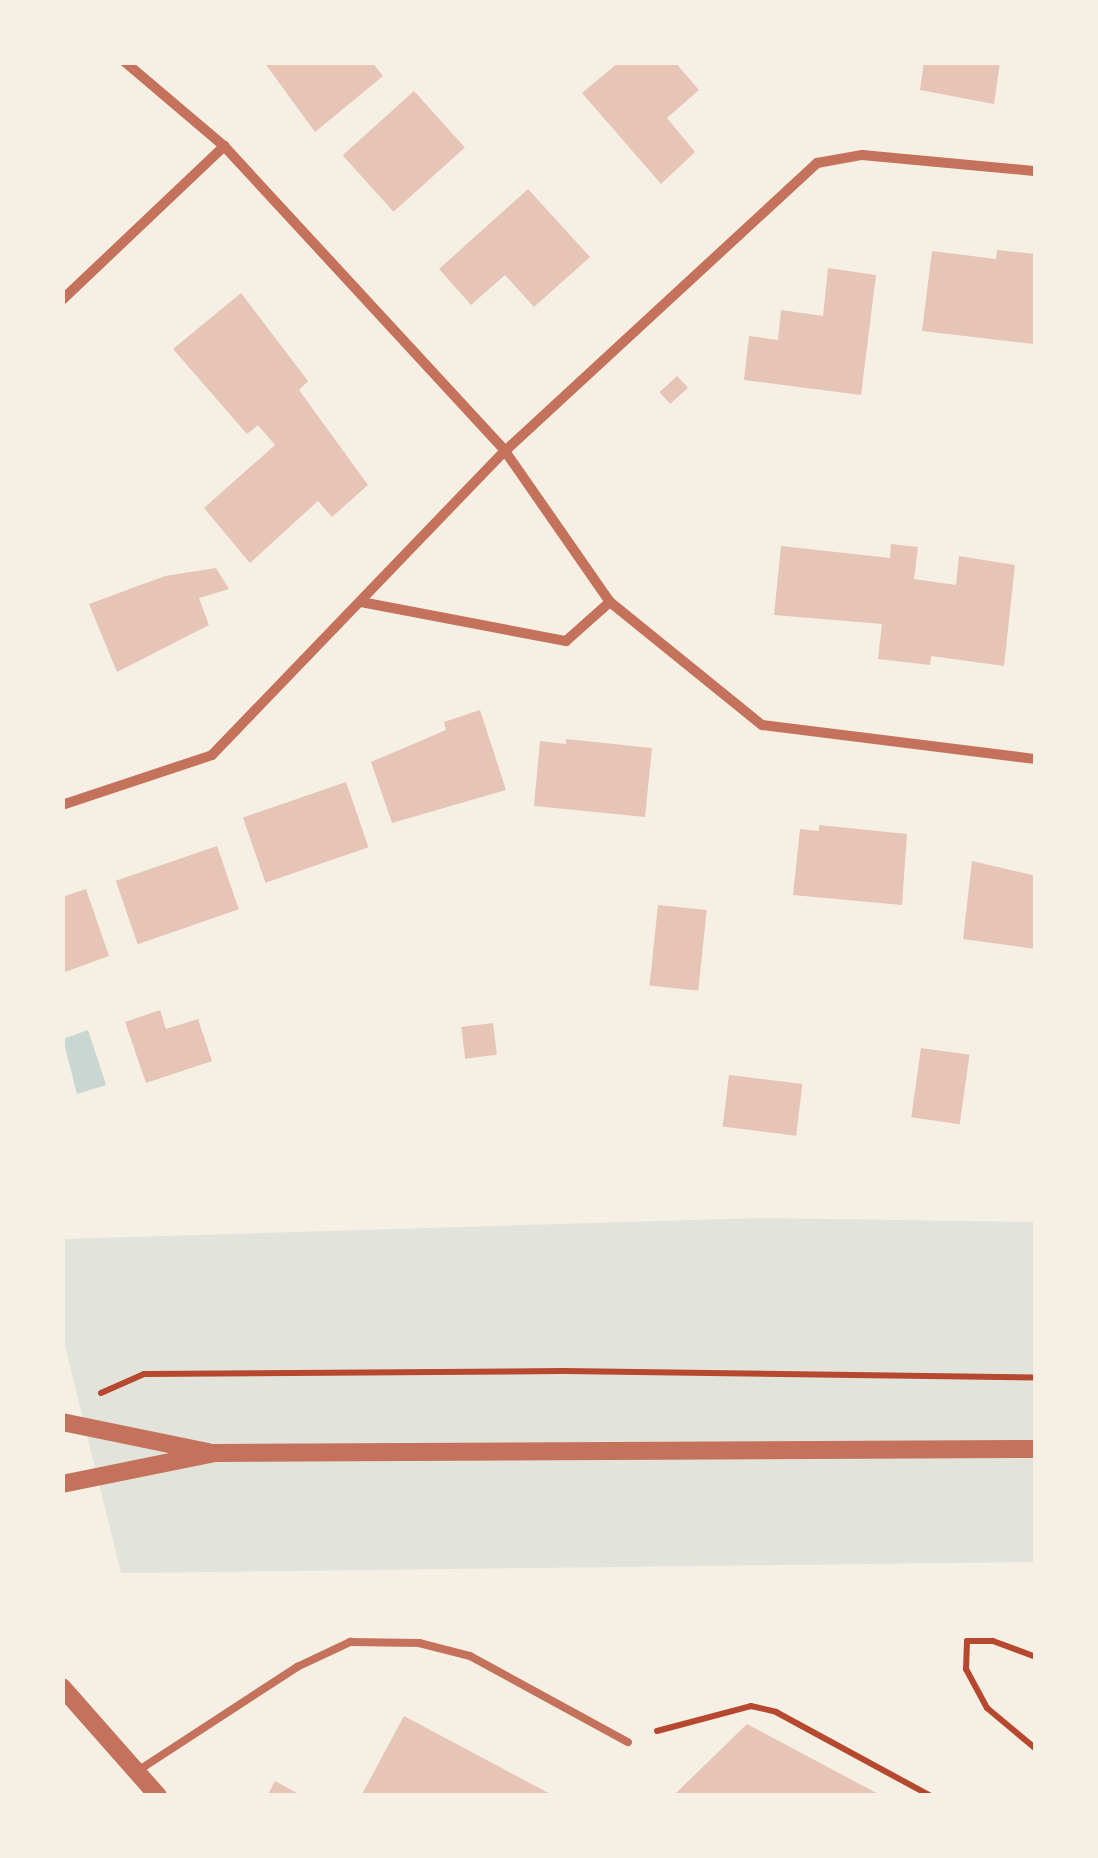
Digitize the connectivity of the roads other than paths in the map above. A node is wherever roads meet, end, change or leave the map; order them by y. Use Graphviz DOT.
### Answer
graph roads {
  1 [pos="124,62"];
  2 [pos="224,146"];
  3 [pos="1036,171"];
  4 [pos="62,300"];
  5 [pos="506,450"];
  6 [pos="361,602"];
  7 [pos="610,602"];
  8 [pos="1036,759"];
  9 [pos="62,805"];
  10 [pos="62,1422"];
  11 [pos="1036,1449"];
  12 [pos="214,1453"];
  13 [pos="62,1484"];
  14 [pos="62,1687"];
  15 [pos="628,1742"];
  16 [pos="135,1772"];
  17 [pos="158,1796"];
  1 -- 2 [label="street"];
  2 -- 4 [label="street"];
  2 -- 5 [label="street"];
  3 -- 5 [label="street"];
  5 -- 6 [label="street"];
  5 -- 7 [label="street"];
  6 -- 7 [label="street"];
  6 -- 9 [label="street"];
  7 -- 8 [label="street"];
  10 -- 12 [label="street"];
  11 -- 12 [label="street"];
  12 -- 13 [label="street"];
  14 -- 16 [label="street"];
  15 -- 16 [label="lane"];
  16 -- 17 [label="street"];
}
